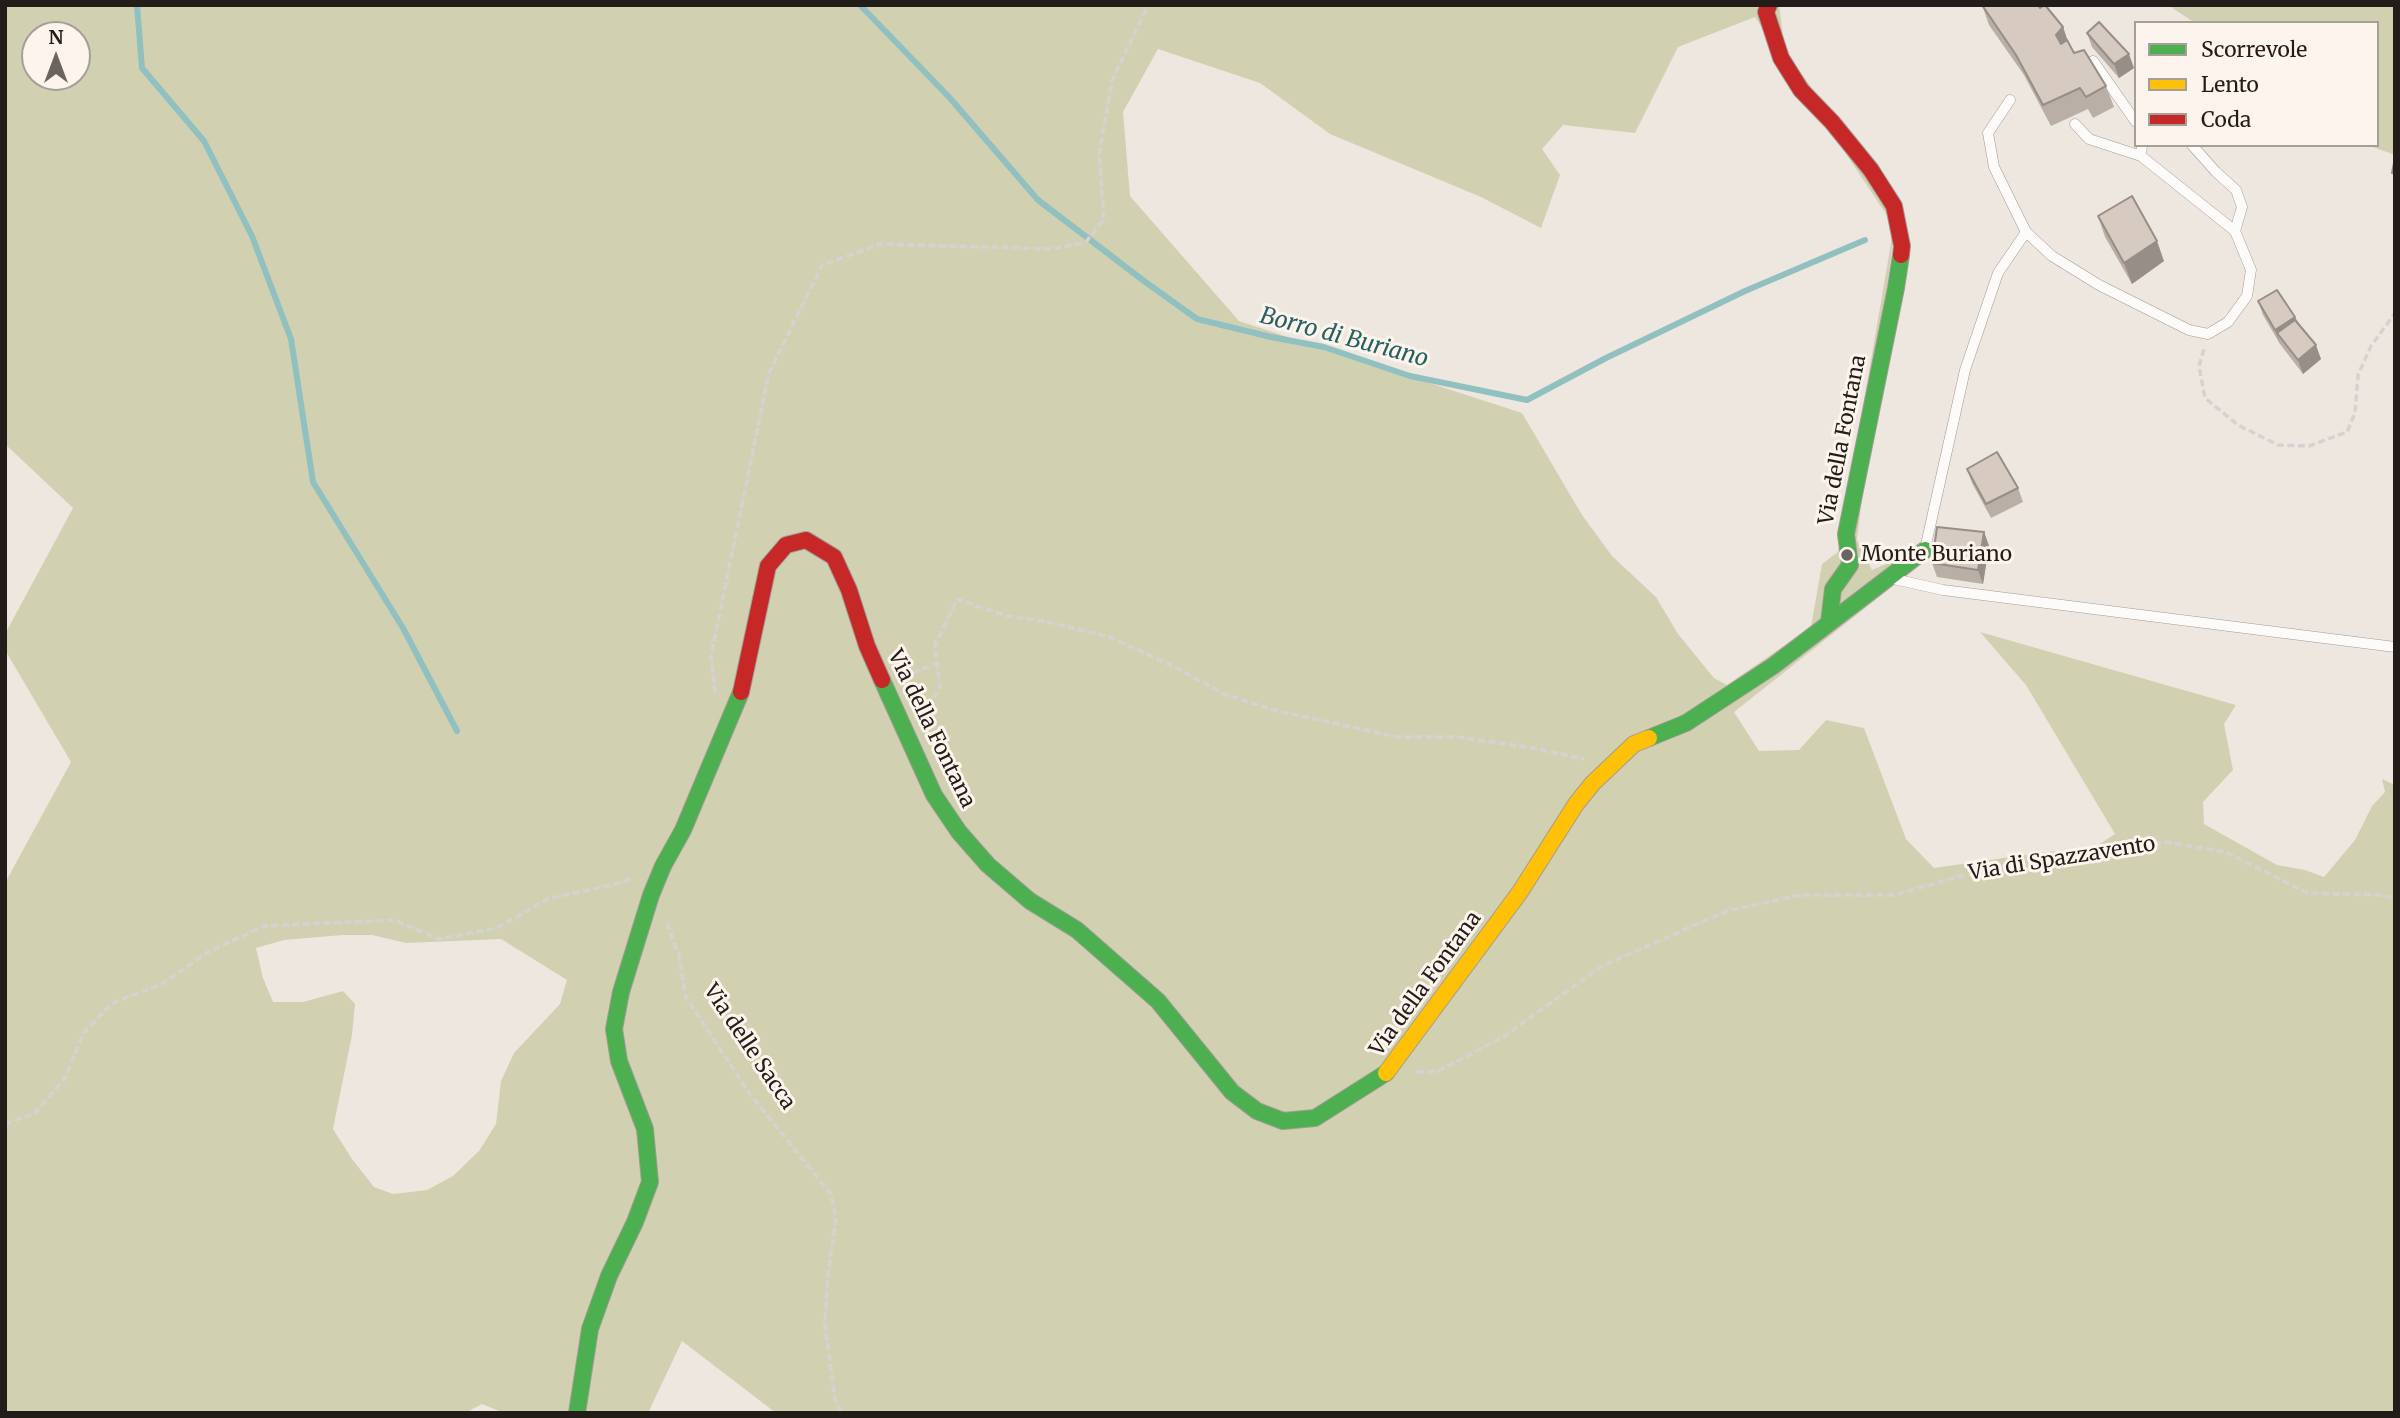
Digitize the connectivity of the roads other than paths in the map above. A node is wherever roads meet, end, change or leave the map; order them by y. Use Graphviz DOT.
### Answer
graph roads {
  1 [pos="1769,5"];
  2 [pos="2094,61"];
  3 [pos="2010,100"];
  4 [pos="2134,119"];
  5 [pos="2075,124"];
  6 [pos="2194,147"];
  7 [pos="2141,151"];
  8 [pos="2235,231"];
  9 [pos="2026,232"];
  10 [pos="1925,550"];
  11 [pos="1886,578"];
  12 [pos="1829,622"];
  13 [pos="2395,647"];
  14 [pos="577,1413"];
  1 -- 12 [label="street, Via della Fontana"];
  2 -- 4 [label="lane"];
  3 -- 9 [label="lane"];
  5 -- 7 [label="lane"];
  6 -- 8 [label="lane"];
  7 -- 8 [label="lane"];
  8 -- 9 [label="lane"];
  9 -- 10 [label="lane"];
  10 -- 11 [label="street"];
  11 -- 12 [label="street"];
  11 -- 13 [label="lane"];
  12 -- 14 [label="street, Via della Fontana"];
}
